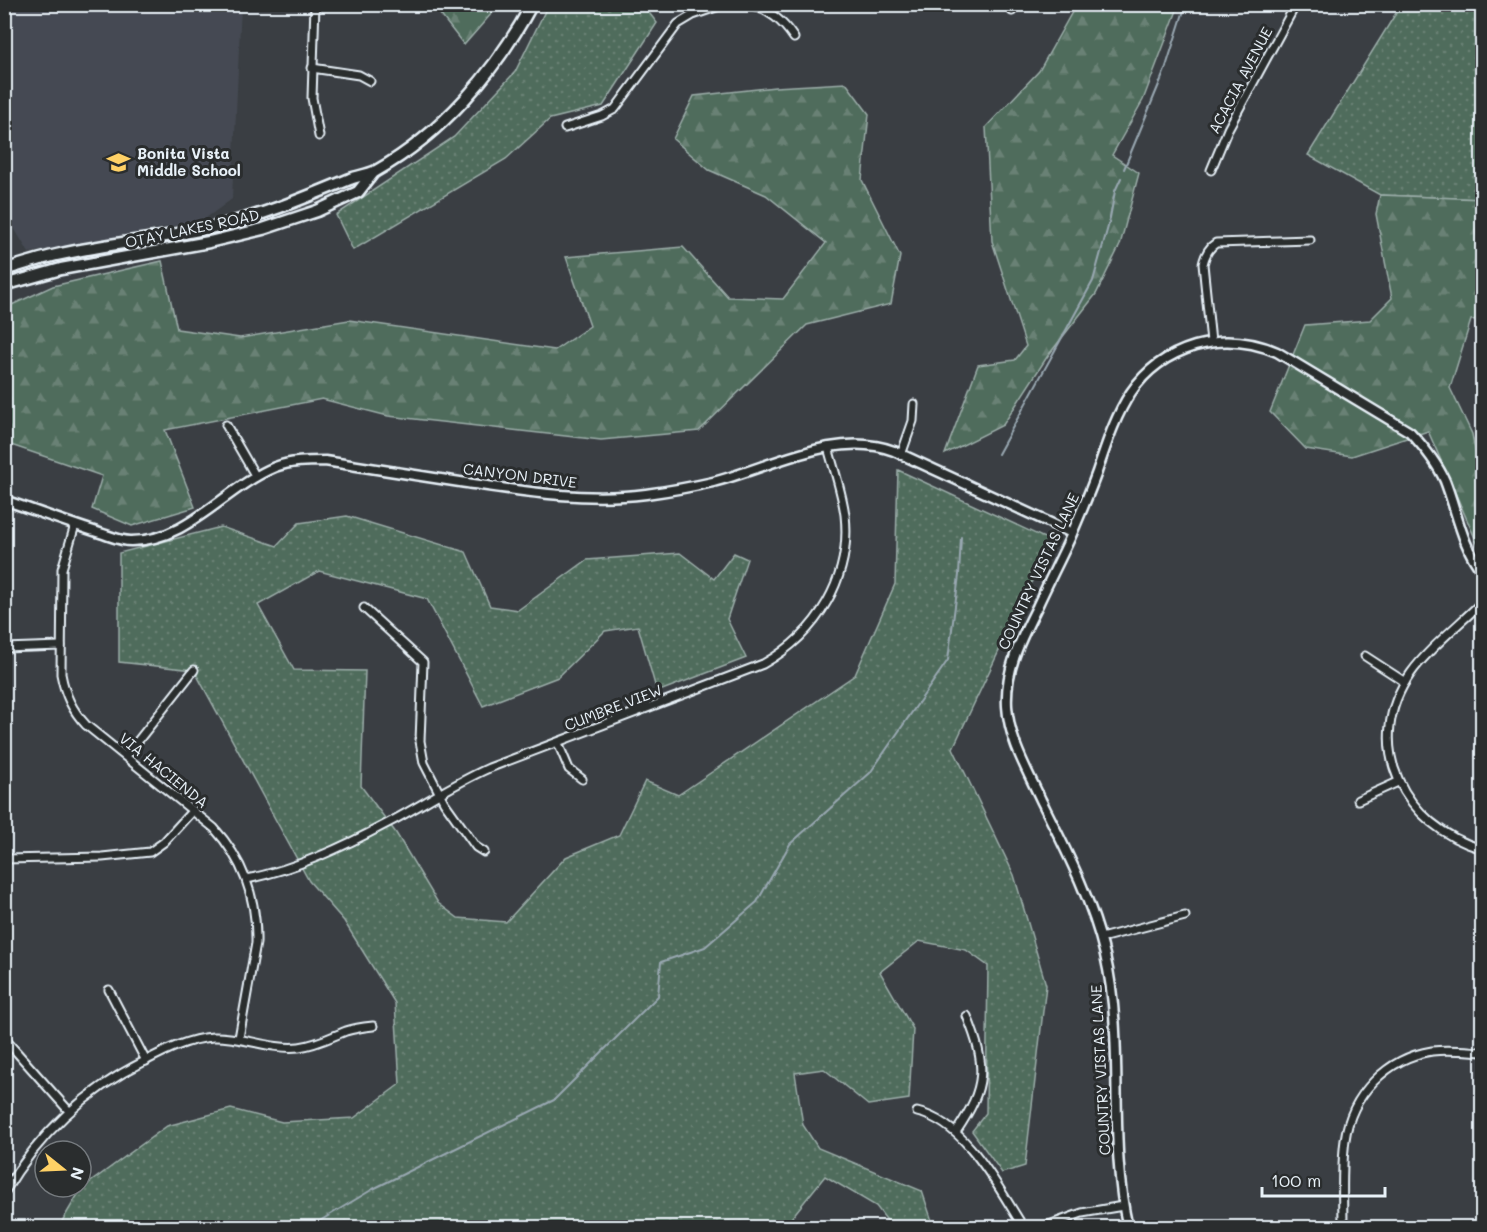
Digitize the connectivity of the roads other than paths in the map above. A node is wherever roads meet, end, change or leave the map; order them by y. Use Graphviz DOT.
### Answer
graph roads {
  1 [pos="315,4"];
  2 [pos="532,4"];
  3 [pos="725,4"];
  4 [pos="750,4"];
  5 [pos="1296,4"];
  6 [pos="794,38"];
  7 [pos="312,68"];
  8 [pos="370,81"];
  9 [pos="565,128"];
  10 [pos="319,136"];
  11 [pos="1210,170"];
  12 [pos="373,173"];
  13 [pos="1310,240"];
  14 [pos="4,270"];
  15 [pos="4,285"];
  16 [pos="1211,342"];
  17 [pos="914,404"];
  18 [pos="226,425"];
  19 [pos="828,447"];
  20 [pos="901,454"];
  21 [pos="256,477"];
  22 [pos="4,500"];
  23 [pos="75,525"];
  24 [pos="1072,533"];
  25 [pos="1482,571"];
  26 [pos="1482,602"];
  27 [pos="364,608"];
  28 [pos="61,646"];
  29 [pos="4,648"];
  30 [pos="1365,656"];
  31 [pos="194,670"];
  32 [pos="1405,682"];
  33 [pos="558,742"];
  34 [pos="126,756"];
  35 [pos="582,779"];
  36 [pos="1398,782"];
  37 [pos="438,793"];
  38 [pos="1358,800"];
  39 [pos="193,810"];
  40 [pos="1482,849"];
  41 [pos="484,852"];
  42 [pos="4,859"];
  43 [pos="247,879"];
  44 [pos="1185,916"];
  45 [pos="1101,938"];
  46 [pos="109,990"];
  47 [pos="967,1016"];
  48 [pos="373,1026"];
  49 [pos="4,1038"];
  50 [pos="239,1038"];
  51 [pos="1482,1052"];
  52 [pos="146,1060"];
  53 [pos="69,1111"];
  54 [pos="917,1112"];
  55 [pos="956,1132"];
  56 [pos="8,1178"];
  57 [pos="4,1192"];
  58 [pos="1123,1206"];
  59 [pos="1024,1227"];
  60 [pos="1041,1227"];
  61 [pos="1128,1227"];
  62 [pos="1343,1227"];
  1 -- 7 [label="street"];
  2 -- 12 [label="main road, OTAY LAKES ROAD"];
  3 -- 9 [label="street"];
  4 -- 6 [label="street"];
  5 -- 11 [label="street, ACACIA AVENUE"];
  7 -- 8 [label="street"];
  7 -- 10 [label="street"];
  12 -- 14 [label="main road, OTAY LAKES ROAD"];
  12 -- 15 [label="main road, OTAY LAKES ROAD"];
  13 -- 16 [label="street"];
  16 -- 24 [label="street, COUNTRY VISTAS LANE"];
  16 -- 25 [label="street, COUNTRY VISTAS LANE"];
  17 -- 20 [label="street"];
  18 -- 21 [label="street"];
  19 -- 20 [label="street, CANYON DRIVE"];
  19 -- 21 [label="street, CANYON DRIVE"];
  19 -- 33 [label="street, CUMBRE VIEW"];
  20 -- 24 [label="street, CANYON DRIVE"];
  21 -- 23 [label="street, CANYON DRIVE"];
  22 -- 23 [label="street, CANYON DRIVE"];
  23 -- 28 [label="street, VIA HACIENDA"];
  24 -- 45 [label="street, COUNTRY VISTAS LANE"];
  26 -- 32 [label="street"];
  27 -- 37 [label="street"];
  28 -- 29 [label="street"];
  28 -- 34 [label="street, VIA HACIENDA"];
  30 -- 32 [label="street"];
  31 -- 34 [label="street"];
  32 -- 36 [label="street"];
  33 -- 35 [label="street"];
  33 -- 37 [label="street, CUMBRE VIEW"];
  34 -- 39 [label="street, VIA HACIENDA"];
  36 -- 38 [label="street"];
  36 -- 40 [label="street"];
  37 -- 41 [label="street"];
  37 -- 43 [label="street, CUMBRE VIEW"];
  39 -- 42 [label="street"];
  39 -- 43 [label="street, VIA HACIENDA"];
  43 -- 50 [label="street, VIA HACIENDA"];
  44 -- 45 [label="street"];
  45 -- 58 [label="street, COUNTRY VISTAS LANE"];
  46 -- 52 [label="street"];
  47 -- 55 [label="street"];
  48 -- 50 [label="street"];
  49 -- 53 [label="street"];
  50 -- 52 [label="street"];
  51 -- 62 [label="street"];
  52 -- 53 [label="street"];
  53 -- 56 [label="street"];
  54 -- 55 [label="street"];
  55 -- 59 [label="street"];
  56 -- 57 [label="street"];
  58 -- 60 [label="street"];
  58 -- 61 [label="street, COUNTRY VISTAS LANE"];
}
